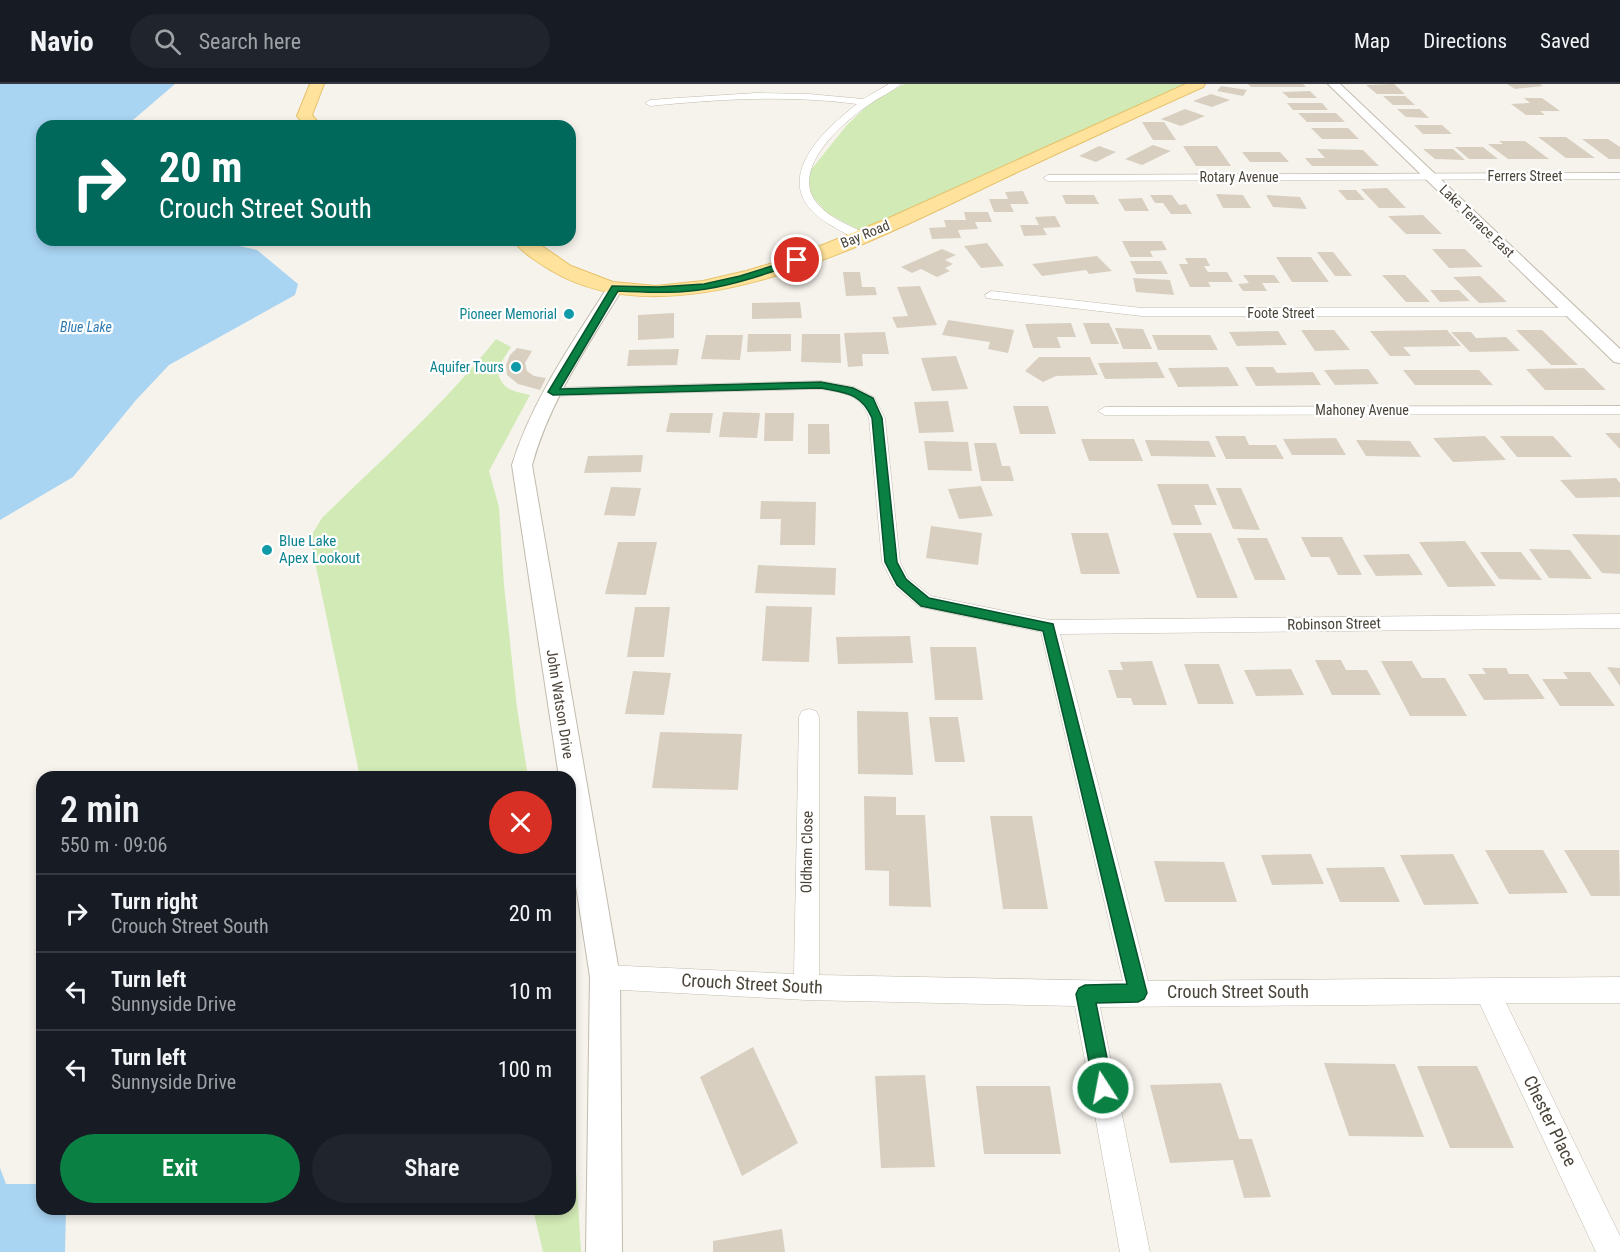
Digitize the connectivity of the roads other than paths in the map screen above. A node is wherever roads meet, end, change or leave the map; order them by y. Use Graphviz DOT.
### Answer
graph roads {
  1 [pos="317,84"];
  2 [pos="896,84"];
  3 [pos="1198,84"];
  4 [pos="1334,84"];
  5 [pos="863,102"];
  6 [pos="650,103"];
  7 [pos="308,120"];
  8 [pos="1430,176"];
  9 [pos="1620,176"];
  10 [pos="1048,178"];
  11 [pos="862,237"];
  12 [pos="530,246"];
  13 [pos="615,288"];
  14 [pos="992,295"];
  15 [pos="1571,312"];
  16 [pos="1620,358"];
  17 [pos="553,392"];
  18 [pos="1620,410"];
  19 [pos="1105,411"];
  20 [pos="1620,621"];
  21 [pos="1049,627"];
  22 [pos="809,717"];
  23 [pos="572,771"];
  24 [pos="576,798"];
  25 [pos="605,977"];
  26 [pos="806,987"];
  27 [pos="1620,990"];
  28 [pos="1488,991"];
  29 [pos="1138,993"];
  30 [pos="1085,994"];
  31 [pos="604,1252"];
  32 [pos="1135,1252"];
  33 [pos="1612,1252"];
  1 -- 7 [label="main road"];
  2 -- 5 [label="street"];
  3 -- 11 [label="main road, Bay Road"];
  4 -- 8 [label="street, Lake Terrace East"];
  5 -- 6 [label="street"];
  5 -- 11 [label="street"];
  8 -- 9 [label="street, Ferrers Street"];
  8 -- 10 [label="street, Rotary Avenue"];
  8 -- 15 [label="street, Lake Terrace East"];
  11 -- 13 [label="main road, Bay Road"];
  12 -- 13 [label="main road, Bay Road"];
  13 -- 17 [label="street, John Watson Drive"];
  14 -- 15 [label="street, Foote Street"];
  15 -- 16 [label="street, Lake Terrace East"];
  17 -- 21 [label="street, Robinson Street"];
  17 -- 23 [label="street, John Watson Drive"];
  18 -- 19 [label="street, Mahoney Avenue"];
  20 -- 21 [label="street, Robinson Street"];
  21 -- 29 [label="street"];
  22 -- 26 [label="street, Oldham Close"];
  24 -- 25 [label="street, John Watson Drive"];
  25 -- 26 [label="street, Crouch Street South"];
  25 -- 31 [label="street, John Watson Drive"];
  26 -- 30 [label="street, Crouch Street South"];
  27 -- 28 [label="street, Crouch Street South"];
  28 -- 29 [label="street, Crouch Street South"];
  28 -- 33 [label="street, Chester Place"];
  29 -- 30 [label="street, Crouch Street South"];
  30 -- 32 [label="street"];
}
